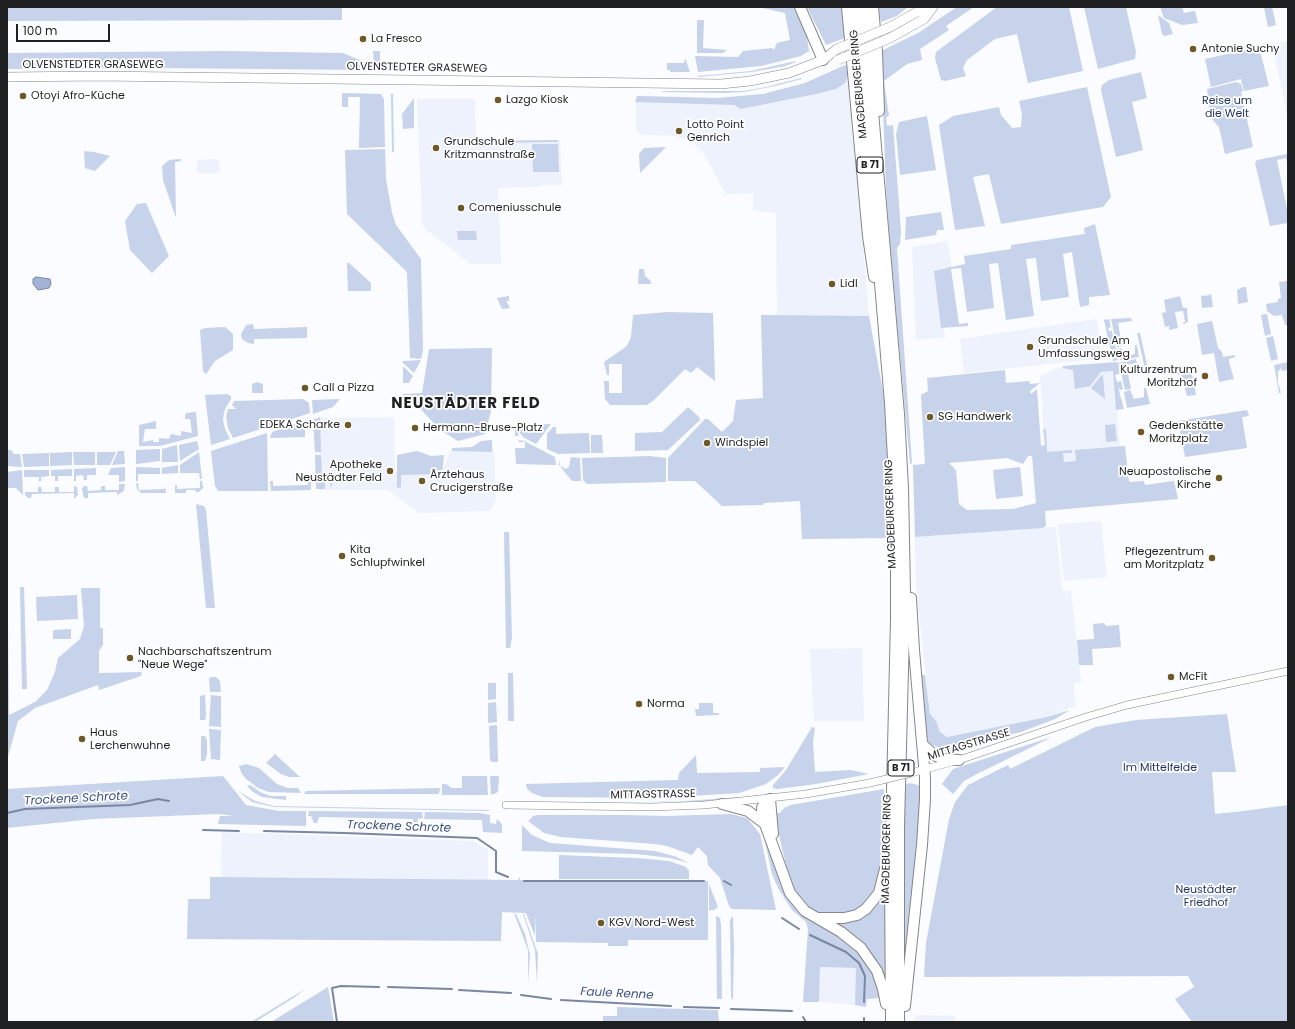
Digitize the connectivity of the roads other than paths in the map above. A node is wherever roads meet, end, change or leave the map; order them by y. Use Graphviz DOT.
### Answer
graph roads {
  1 [pos="800,7"];
  2 [pos="847,7"];
  3 [pos="857,7"];
  4 [pos="864,7"];
  5 [pos="873,7"];
  6 [pos="932,8"];
  7 [pos="823,60"];
  8 [pos="7,77"];
  9 [pos="875,128"];
  10 [pos="884,323"];
  11 [pos="904,515"];
  12 [pos="1288,671"];
  13 [pos="922,744"];
  14 [pos="960,760"];
  15 [pos="925,770"];
  16 [pos="770,799"];
  17 [pos="722,804"];
  18 [pos="506,805"];
  19 [pos="891,819"];
  20 [pos="765,824"];
  21 [pos="775,850"];
  22 [pos="814,916"];
  23 [pos="886,1022"];
  24 [pos="891,1022"];
  25 [pos="900,1022"];
  26 [pos="905,1022"];
  1 -- 7 [label="highway"];
  2 -- 10 [label="highway"];
  3 -- 10 [label="highway, MAGDEBURGER RING / B 71"];
  4 -- 9 [label="highway, MAGDEBURGER RING / B 71"];
  5 -- 9 [label="highway"];
  6 -- 7 [label="main road, bridge"];
  6 -- 7 [label="main road, bridge"];
  7 -- 8 [label="main road, OLVENSTEDTER GRASEWEG"];
  9 -- 11 [label="highway, MAGDEBURGER RING / B 71"];
  10 -- 19 [label="highway, MAGDEBURGER RING / B 71"];
  11 -- 13 [label="highway"];
  11 -- 25 [label="highway, MAGDEBURGER RING / B 71"];
  12 -- 14 [label="street, MITTAGSTRASSE"];
  13 -- 14 [label="highway"];
  13 -- 15 [label="highway"];
  14 -- 15 [label="street, MITTAGSTRASSE"];
  15 -- 16 [label="street, MITTAGSTRASSE, bridge"];
  15 -- 26 [label="highway"];
  16 -- 17 [label="street, MITTAGSTRASSE"];
  16 -- 20 [label="highway"];
  16 -- 21 [label="highway"];
  17 -- 18 [label="street, MITTAGSTRASSE"];
  17 -- 20 [label="highway"];
  19 -- 22 [label="highway"];
  19 -- 24 [label="highway, MAGDEBURGER RING / B 71"];
  20 -- 21 [label="highway"];
  21 -- 22 [label="highway"];
  22 -- 23 [label="highway"];
}
